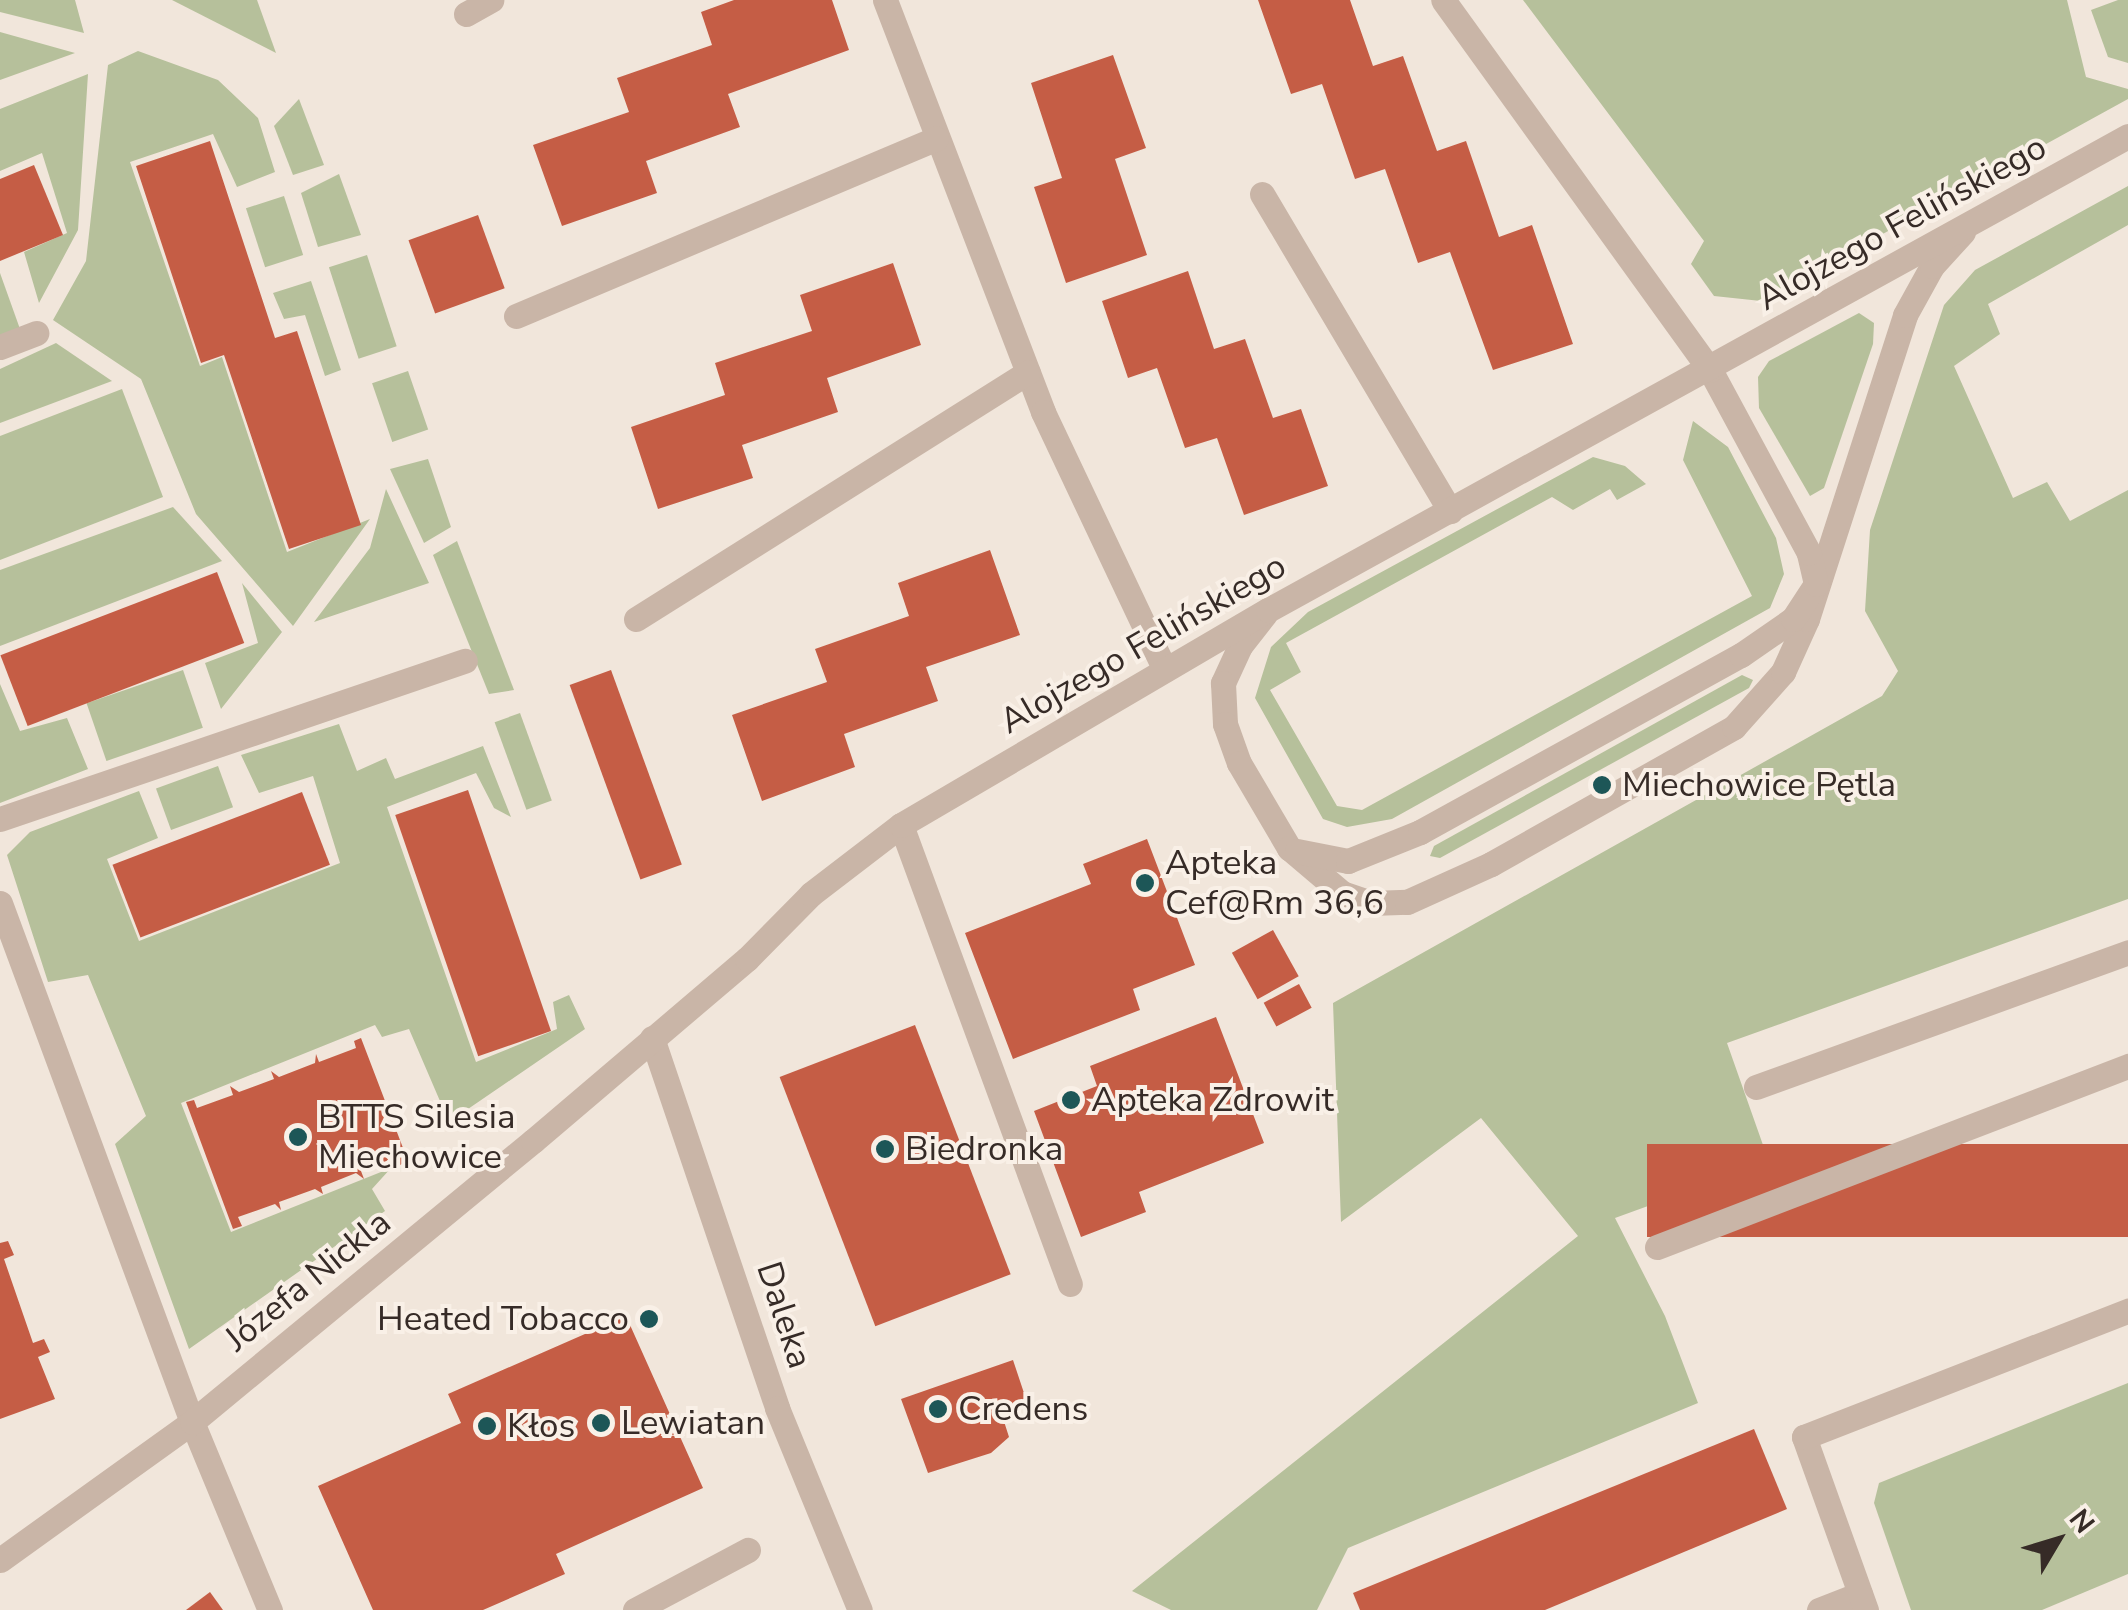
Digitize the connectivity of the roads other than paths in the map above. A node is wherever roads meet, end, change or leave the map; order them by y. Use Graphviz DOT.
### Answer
graph roads {
  1 [pos="491,0"];
  2 [pos="885,0"];
  3 [pos="1444,0"];
  4 [pos="466,14"];
  5 [pos="2128,136"];
  6 [pos="936,139"];
  7 [pos="1262,194"];
  8 [pos="1963,232"];
  9 [pos="516,316"];
  10 [pos="36,333"];
  11 [pos="0,347"];
  12 [pos="1710,370"];
  13 [pos="1028,372"];
  14 [pos="1450,511"];
  15 [pos="1816,584"];
  16 [pos="1268,610"];
  17 [pos="636,619"];
  18 [pos="466,661"];
  19 [pos="1165,670"];
  20 [pos="0,819"];
  21 [pos="901,825"];
  22 [pos="1289,848"];
  23 [pos="0,904"];
  24 [pos="2128,952"];
  25 [pos="652,1038"];
  26 [pos="2128,1066"];
  27 [pos="1756,1087"];
  28 [pos="1657,1247"];
  29 [pos="1070,1284"];
  30 [pos="2128,1311"];
  31 [pos="192,1422"];
  32 [pos="748,1550"];
  33 [pos="0,1560"];
  34 [pos="1863,1602"];
  35 [pos="270,1610"];
  36 [pos="635,1610"];
  37 [pos="860,1610"];
  38 [pos="1819,1610"];
  1 -- 4 [label="street"];
  2 -- 6 [label="street"];
  3 -- 12 [label="street"];
  5 -- 8 [label="street, Alojzego Felińskiego"];
  6 -- 9 [label="street"];
  6 -- 13 [label="street"];
  7 -- 14 [label="street"];
  8 -- 12 [label="street, Alojzego Felińskiego"];
  8 -- 15 [label="street"];
  10 -- 11 [label="street"];
  12 -- 14 [label="street, Alojzego Felińskiego"];
  12 -- 15 [label="street"];
  13 -- 17 [label="street"];
  13 -- 19 [label="street"];
  14 -- 16 [label="street, Alojzego Felińskiego"];
  15 -- 22 [label="street"];
  15 -- 22 [label="street"];
  16 -- 19 [label="street, Alojzego Felińskiego"];
  16 -- 22 [label="street"];
  18 -- 20 [label="street"];
  19 -- 21 [label="street, Alojzego Felińskiego"];
  21 -- 25 [label="street, Alojzego Felińskiego"];
  21 -- 29 [label="street"];
  23 -- 31 [label="street"];
  24 -- 27 [label="street"];
  25 -- 31 [label="street, Józefa Nickla"];
  25 -- 37 [label="street, Daleka"];
  26 -- 28 [label="street"];
  30 -- 34 [label="street"];
  31 -- 33 [label="street, Józefa Nickla"];
  31 -- 35 [label="street"];
  32 -- 36 [label="street"];
  34 -- 38 [label="street"];
}
